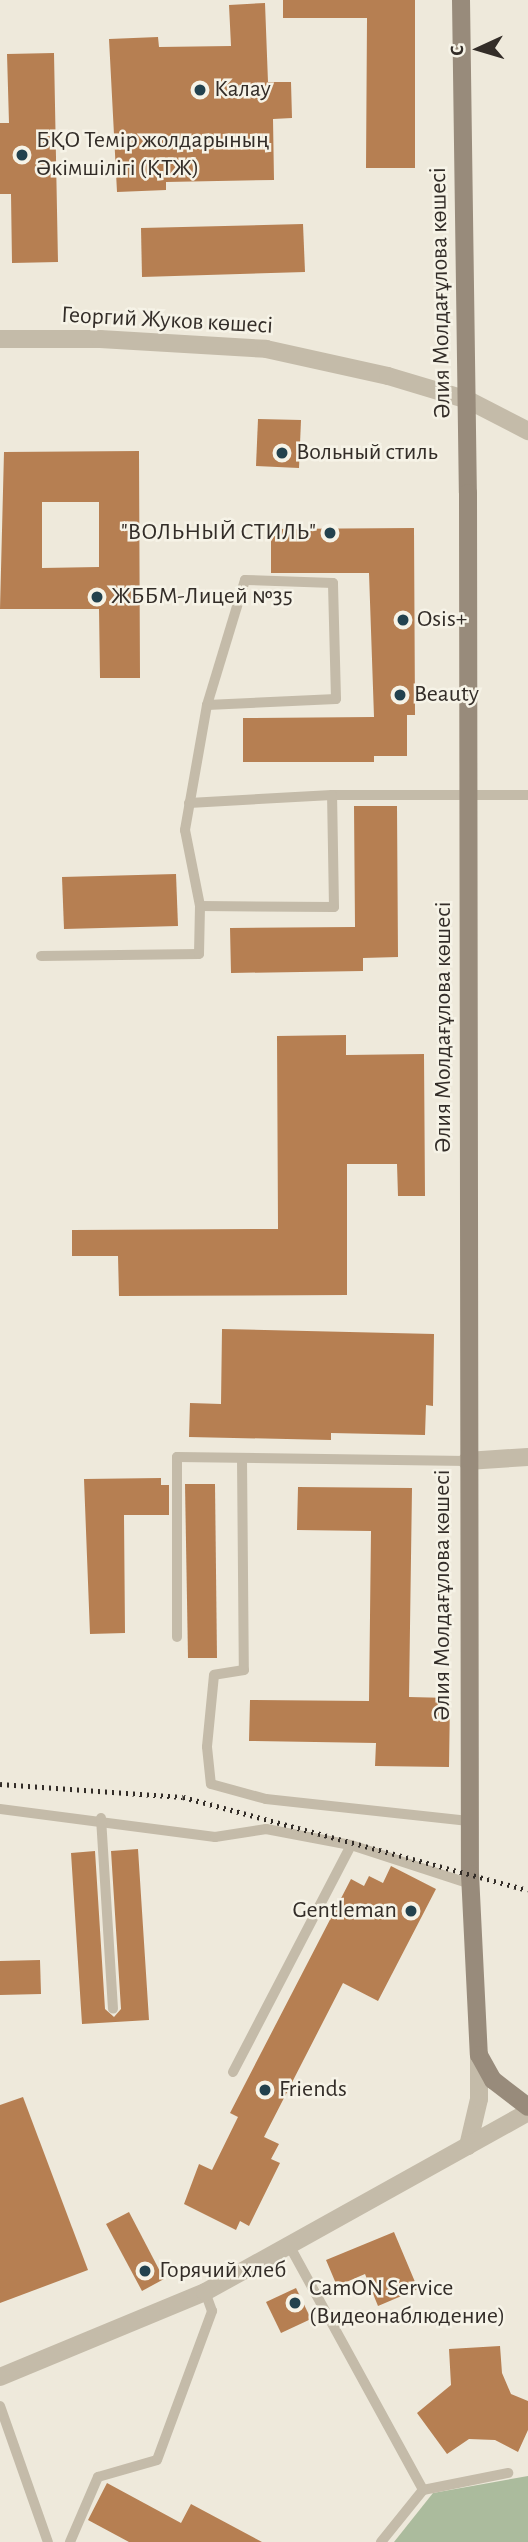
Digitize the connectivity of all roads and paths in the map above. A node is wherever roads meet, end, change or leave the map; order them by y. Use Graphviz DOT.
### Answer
graph roads {
  1 [pos="461,0"];
  2 [pos="0,339"];
  3 [pos="468,400"];
  4 [pos="528,431"];
  5 [pos="206,705"];
  6 [pos="469,794"];
  7 [pos="332,795"];
  8 [pos="528,795"];
  9 [pos="189,803"];
  10 [pos="200,906"];
  11 [pos="41,956"];
  12 [pos="528,1457"];
  13 [pos="242,1459"];
  14 [pos="467,1461"];
  15 [pos="177,1637"];
  16 [pos="0,1809"];
  17 [pos="101,1818"];
  18 [pos="469,1821"];
  19 [pos="351,1845"];
  20 [pos="470,1884"];
  21 [pos="113,2009"];
  22 [pos="479,2055"];
  23 [pos="233,2072"];
  24 [pos="528,2110"];
  25 [pos="468,2146"];
  26 [pos="289,2245"];
  27 [pos="205,2292"];
  28 [pos="0,2377"];
  29 [pos="0,2406"];
  30 [pos="508,2473"];
  31 [pos="423,2490"];
  32 [pos="48,2542"];
  33 [pos="70,2542"];
  34 [pos="381,2542"];
  1 -- 3 [label="main road, Әлия Молдағұлова көшесі"];
  2 -- 3 [label="street, Георгий Жуков көшесі"];
  3 -- 4 [label="street, Георгий Жуков көшесі"];
  3 -- 6 [label="main road, Әлия Молдағұлова көшесі"];
  5 -- 5 [label="lane"];
  5 -- 9 [label="lane"];
  6 -- 7 [label="lane"];
  6 -- 8 [label="lane"];
  6 -- 14 [label="main road, Әлия Молдағұлова көшесі"];
  7 -- 9 [label="lane"];
  7 -- 10 [label="lane"];
  9 -- 10 [label="lane"];
  10 -- 11 [label="lane"];
  12 -- 14 [label="street"];
  13 -- 14 [label="lane"];
  13 -- 15 [label="lane"];
  13 -- 18 [label="lane"];
  14 -- 18 [label="main road, Әлия Молдағұлова көшесі"];
  16 -- 17 [label="lane"];
  17 -- 19 [label="lane"];
  17 -- 21 [label="lane"];
  18 -- 20 [label="main road, Әлия Молдағұлова көшесі"];
  19 -- 20 [label="lane"];
  19 -- 23 [label="lane"];
  20 -- 22 [label="main road, Әлия Молдағұлова көшесі"];
  22 -- 24 [label="main road"];
  22 -- 25 [label="street"];
  24 -- 25 [label="street"];
  25 -- 26 [label="street"];
  26 -- 27 [label="street"];
  26 -- 31 [label="lane"];
  27 -- 28 [label="street"];
  27 -- 33 [label="lane"];
  29 -- 32 [label="lane"];
  30 -- 31 [label="lane"];
  31 -- 34 [label="lane"];
}
